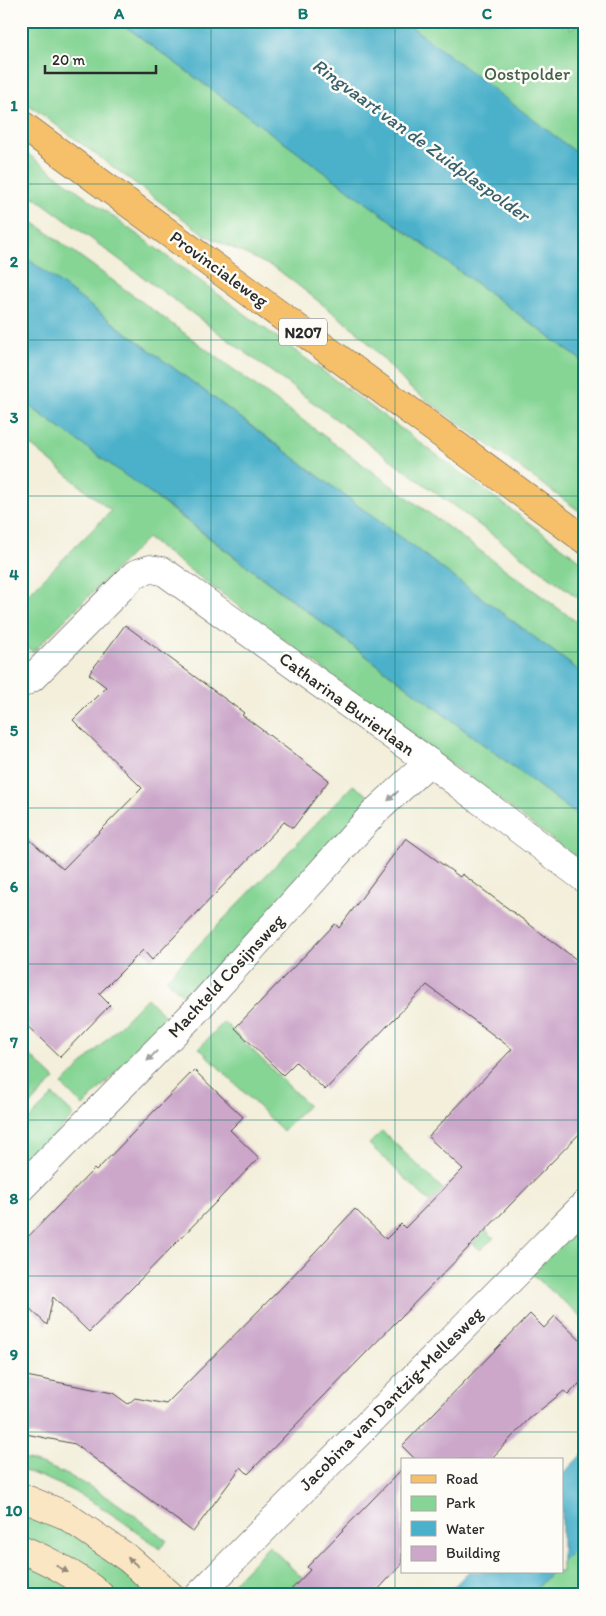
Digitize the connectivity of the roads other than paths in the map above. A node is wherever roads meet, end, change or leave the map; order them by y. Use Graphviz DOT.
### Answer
graph roads {
  1 [pos="21,124"];
  2 [pos="585,540"];
  3 [pos="21,684"];
  4 [pos="428,762"];
  5 [pos="585,879"];
  6 [pos="21,1188"];
  7 [pos="585,1204"];
  8 [pos="21,1497"];
  9 [pos="21,1549"];
  10 [pos="100,1595"];
  11 [pos="170,1595"];
  12 [pos="199,1595"];
  1 -- 2 [label="main road, Provincialeweg / N207"];
  3 -- 4 [label="street, Catharina Burierlaan"];
  4 -- 5 [label="street, Catharina Burierlaan"];
  4 -- 6 [label="street, Machteld Cosijnsweg, one-way"];
  7 -- 12 [label="street, Jacobina van Dantzig-Mellesweg"];
  11 -- 8 [label="street, one-way"];
  9 -- 10 [label="street, one-way"];
}
